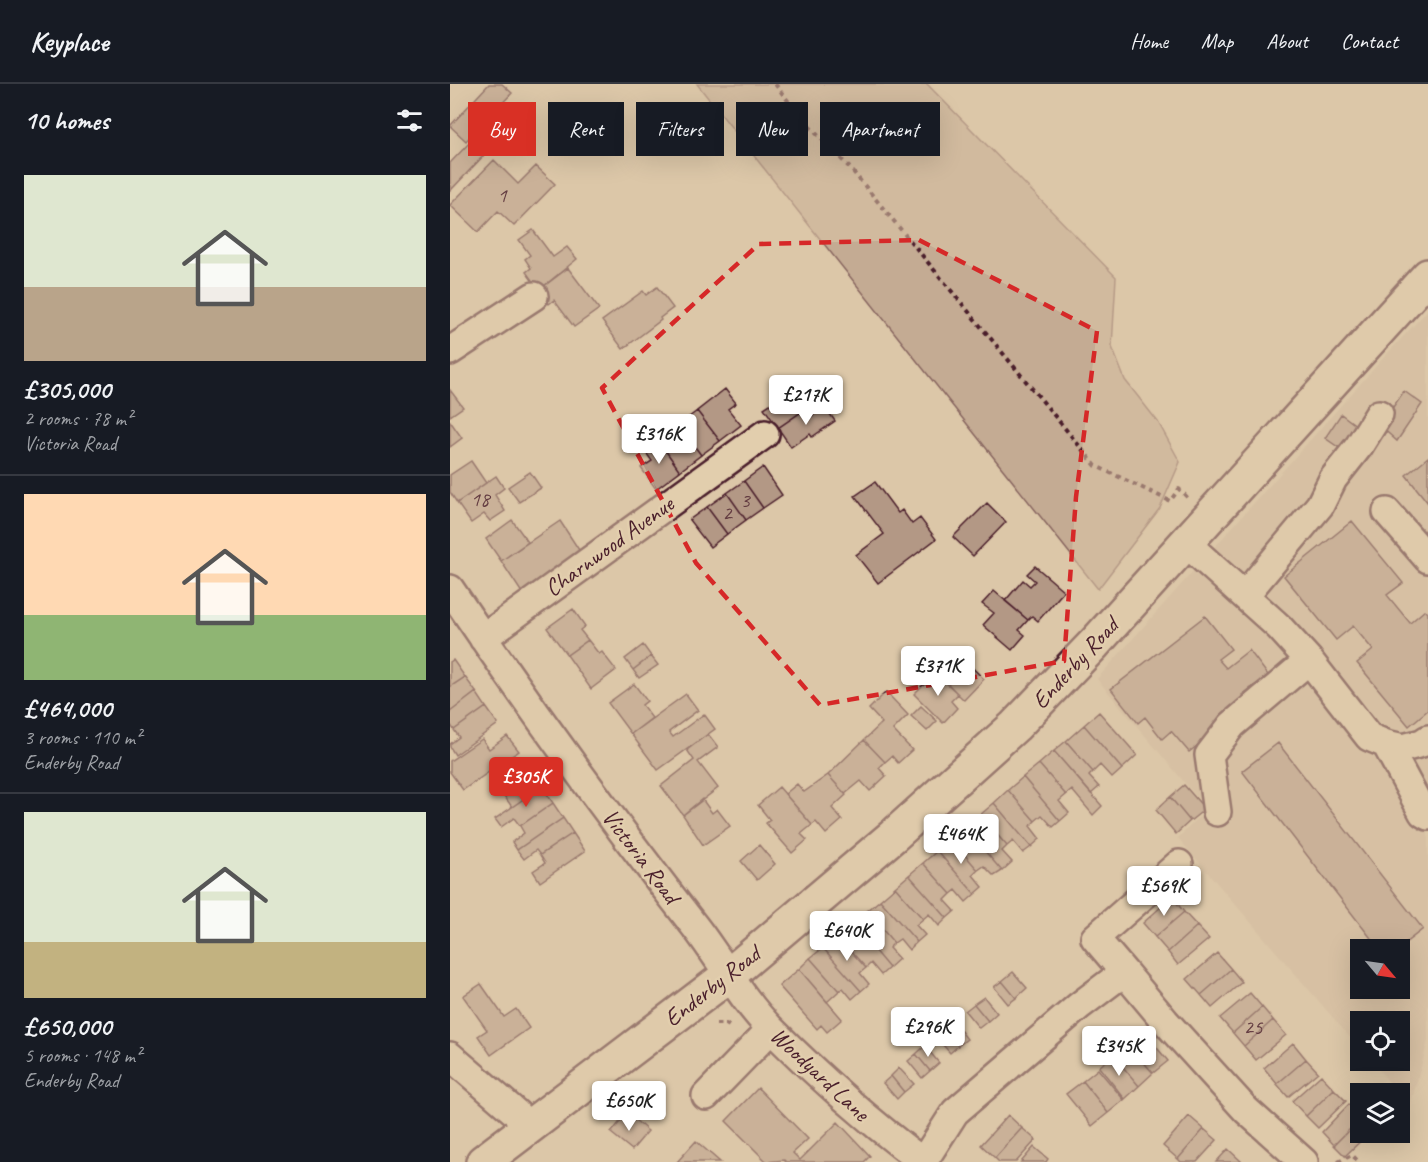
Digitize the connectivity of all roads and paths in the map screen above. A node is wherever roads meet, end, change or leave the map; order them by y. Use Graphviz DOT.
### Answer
graph roads {
  1 [pos="775,84"];
  2 [pos="1428,276"];
  3 [pos="534,296"];
  4 [pos="450,351"];
  5 [pos="1379,414"];
  6 [pos="765,434"];
  7 [pos="1187,497"];
  8 [pos="1387,512"];
  9 [pos="1186,543"];
  10 [pos="1428,559"];
  11 [pos="450,590"];
  12 [pos="1245,595"];
  13 [pos="483,638"];
  14 [pos="1309,660"];
  15 [pos="1428,739"];
  16 [pos="1386,744"];
  17 [pos="1217,812"];
  18 [pos="1428,816"];
  19 [pos="1179,864"];
  20 [pos="1124,972"];
  21 [pos="729,975"];
  22 [pos="771,1029"];
  23 [pos="450,1056"];
  24 [pos="706,1096"];
  25 [pos="528,1127"];
  26 [pos="918,1161"];
  27 [pos="483,1162"];
  28 [pos="1304,1162"];
  29 [pos="1338,1162"];
  30 [pos="1359,1162"];
  1 -- 7 [label="path"];
  2 -- 9 [label="main road, Enderby Road"];
  3 -- 4 [label="street"];
  5 -- 12 [label="street"];
  6 -- 13 [label="street, Charnwood Avenue"];
  8 -- 10 [label="street"];
  9 -- 12 [label="street"];
  9 -- 21 [label="main road, Enderby Road"];
  11 -- 13 [label="street, Victoria Road"];
  12 -- 14 [label="street"];
  13 -- 21 [label="street, Victoria Road"];
  14 -- 16 [label="street"];
  14 -- 17 [label="street"];
  15 -- 16 [label="street"];
  16 -- 18 [label="street"];
  19 -- 20 [label="street"];
  20 -- 26 [label="street"];
  20 -- 28 [label="street"];
  21 -- 22 [label="street, Woodyard Lane"];
  21 -- 25 [label="main road, Enderby Road"];
  22 -- 24 [label="street"];
  22 -- 26 [label="street, Woodyard Lane"];
  23 -- 25 [label="street"];
  25 -- 27 [label="main road, Enderby Road"];
  29 -- 30 [label="path"];
}
